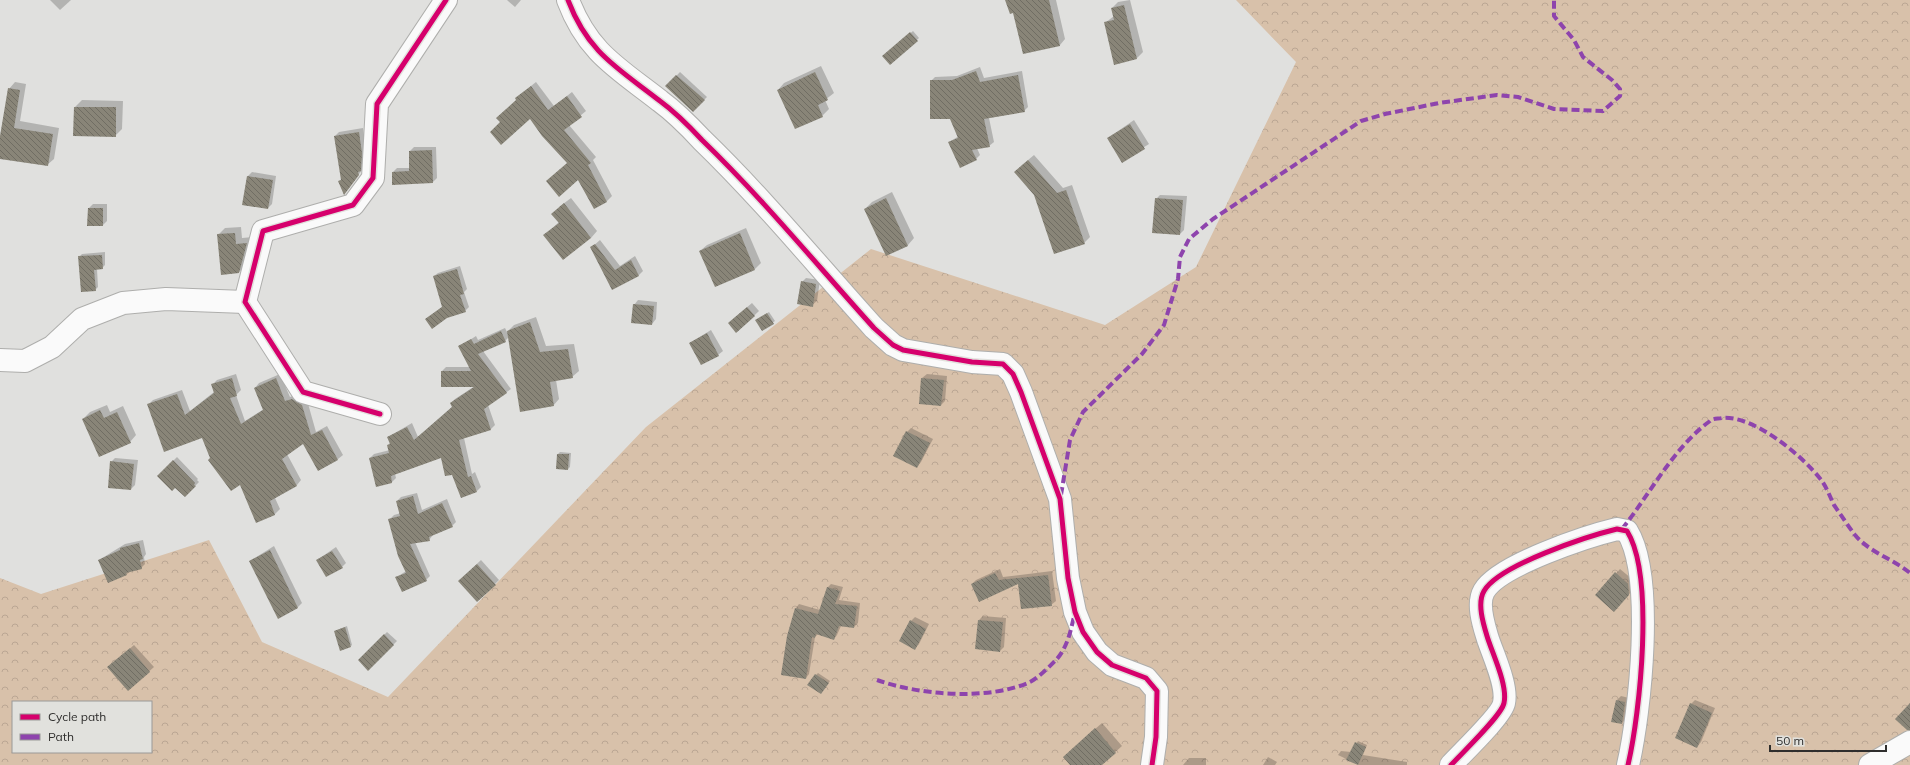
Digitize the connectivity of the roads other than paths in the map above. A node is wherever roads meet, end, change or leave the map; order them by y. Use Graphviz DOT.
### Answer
graph roads {
  1 [pos="446,0"];
  2 [pos="568,0"];
  3 [pos="245,302"];
  4 [pos="0,360"];
  5 [pos="380,414"];
  6 [pos="1910,742"];
  7 [pos="1152,765"];
  8 [pos="1452,765"];
  9 [pos="1628,765"];
  10 [pos="1870,765"];
  1 -- 3 [label="street"];
  2 -- 7 [label="street"];
  3 -- 4 [label="street"];
  3 -- 5 [label="street"];
  6 -- 10 [label="street"];
  8 -- 9 [label="street"];
}
